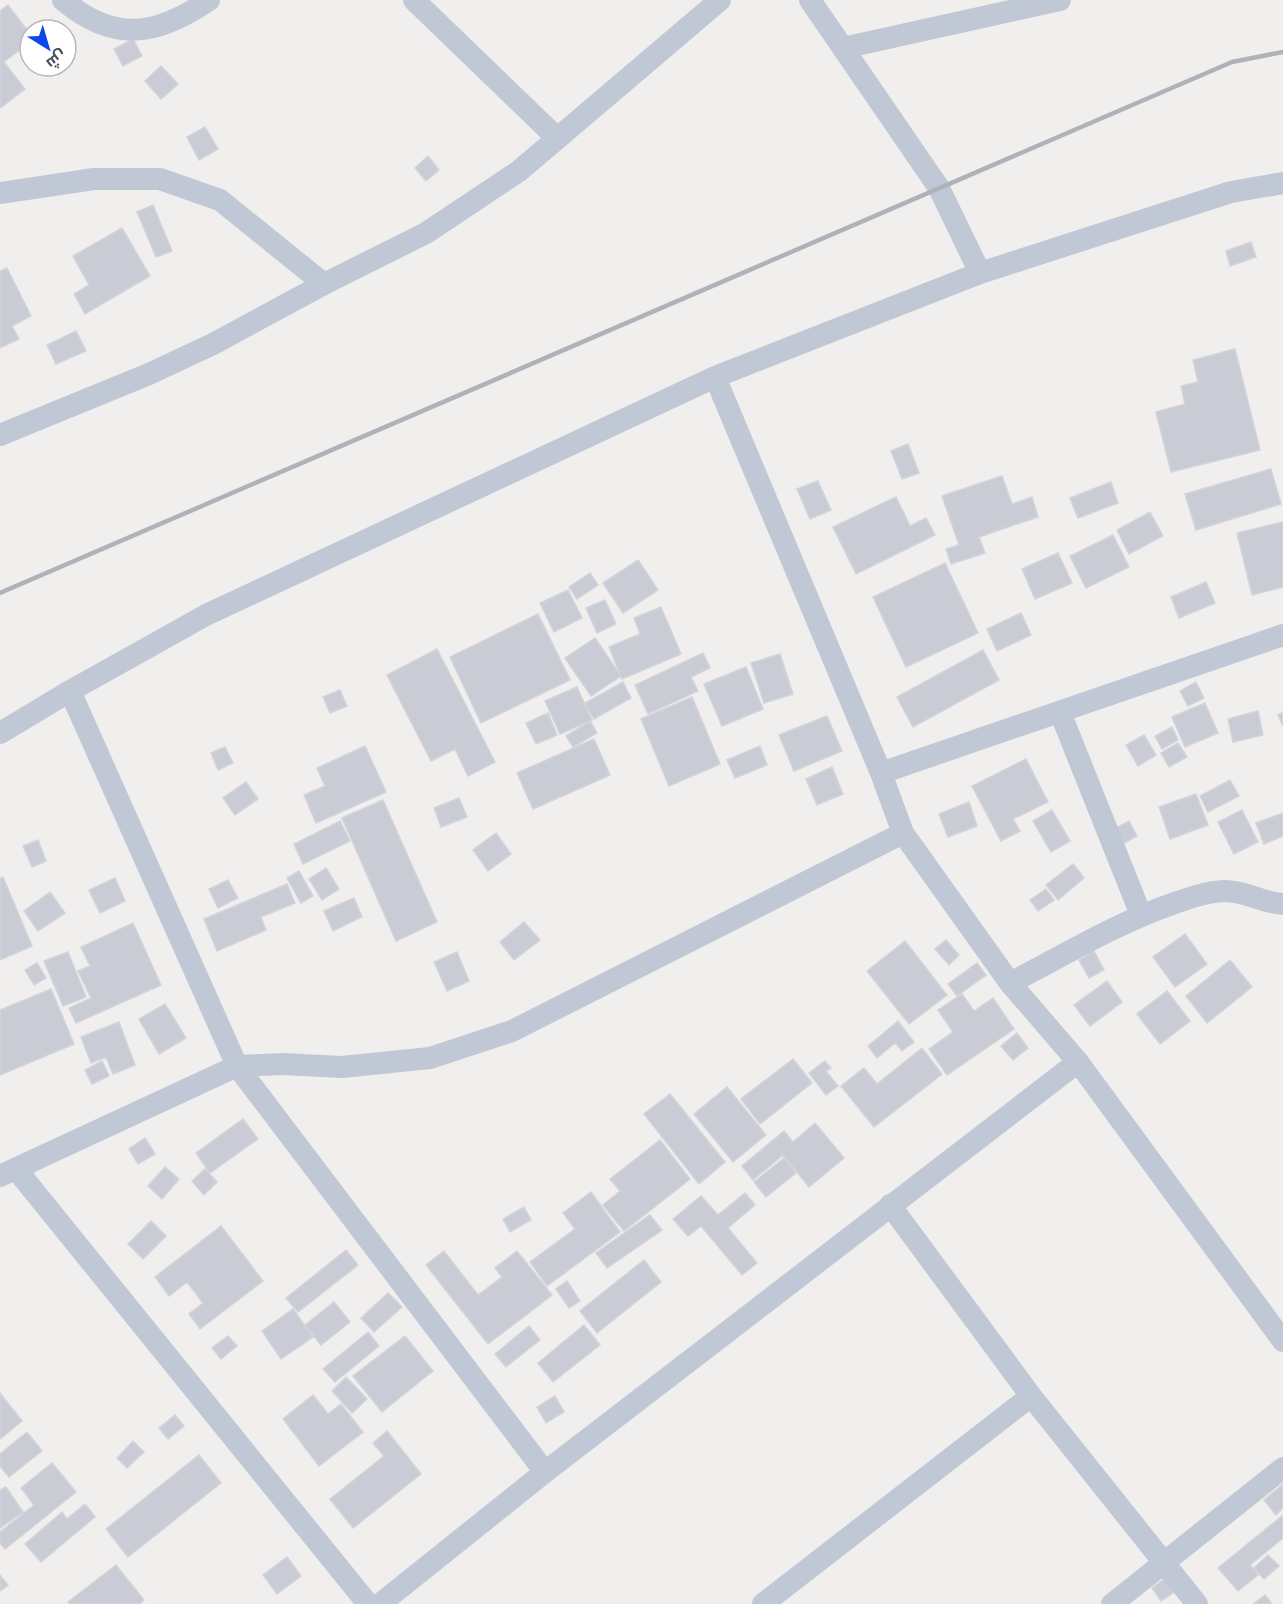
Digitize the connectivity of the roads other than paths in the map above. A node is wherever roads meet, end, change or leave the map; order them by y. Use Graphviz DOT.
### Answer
graph roads {
  1 [pos="63,0"];
  2 [pos="208,0"];
  3 [pos="414,0"];
  4 [pos="720,0"];
  5 [pos="810,0"];
  6 [pos="1060,0"];
  7 [pos="843,48"];
  8 [pos="557,138"];
  9 [pos="1283,183"];
  10 [pos="0,193"];
  11 [pos="980,273"];
  12 [pos="324,284"];
  13 [pos="715,378"];
  14 [pos="0,435"];
  15 [pos="1283,635"];
  16 [pos="70,691"];
  17 [pos="1060,712"];
  18 [pos="0,733"];
  19 [pos="881,773"];
  20 [pos="903,833"];
  21 [pos="1283,904"];
  22 [pos="1141,915"];
  23 [pos="1010,983"];
  24 [pos="1078,1062"];
  25 [pos="237,1066"];
  26 [pos="8,1172"];
  27 [pos="890,1205"];
  28 [pos="1283,1341"];
  29 [pos="1031,1395"];
  30 [pos="1283,1468"];
  31 [pos="545,1472"];
  32 [pos="1165,1563"];
  33 [pos="368,1604"];
  34 [pos="380,1604"];
  35 [pos="763,1604"];
  36 [pos="1112,1604"];
  37 [pos="1197,1604"];
  1 -- 2 [label="street"];
  3 -- 8 [label="street"];
  4 -- 8 [label="street"];
  5 -- 7 [label="street"];
  6 -- 7 [label="street"];
  7 -- 11 [label="street"];
  8 -- 12 [label="street"];
  9 -- 11 [label="street"];
  10 -- 12 [label="street"];
  11 -- 13 [label="street"];
  12 -- 14 [label="street"];
  13 -- 16 [label="street"];
  13 -- 19 [label="street"];
  15 -- 17 [label="street"];
  16 -- 18 [label="street"];
  16 -- 25 [label="street"];
  17 -- 19 [label="street"];
  17 -- 22 [label="street"];
  19 -- 20 [label="street"];
  20 -- 23 [label="street"];
  20 -- 25 [label="street"];
  21 -- 22 [label="street"];
  22 -- 23 [label="street"];
  23 -- 24 [label="street"];
  24 -- 27 [label="street"];
  24 -- 28 [label="street"];
  25 -- 26 [label="street"];
  25 -- 31 [label="street"];
  26 -- 33 [label="street"];
  27 -- 29 [label="street"];
  27 -- 31 [label="street"];
  29 -- 32 [label="street"];
  29 -- 35 [label="street"];
  30 -- 32 [label="street"];
  31 -- 34 [label="street"];
  32 -- 36 [label="street"];
  32 -- 37 [label="street"];
}
